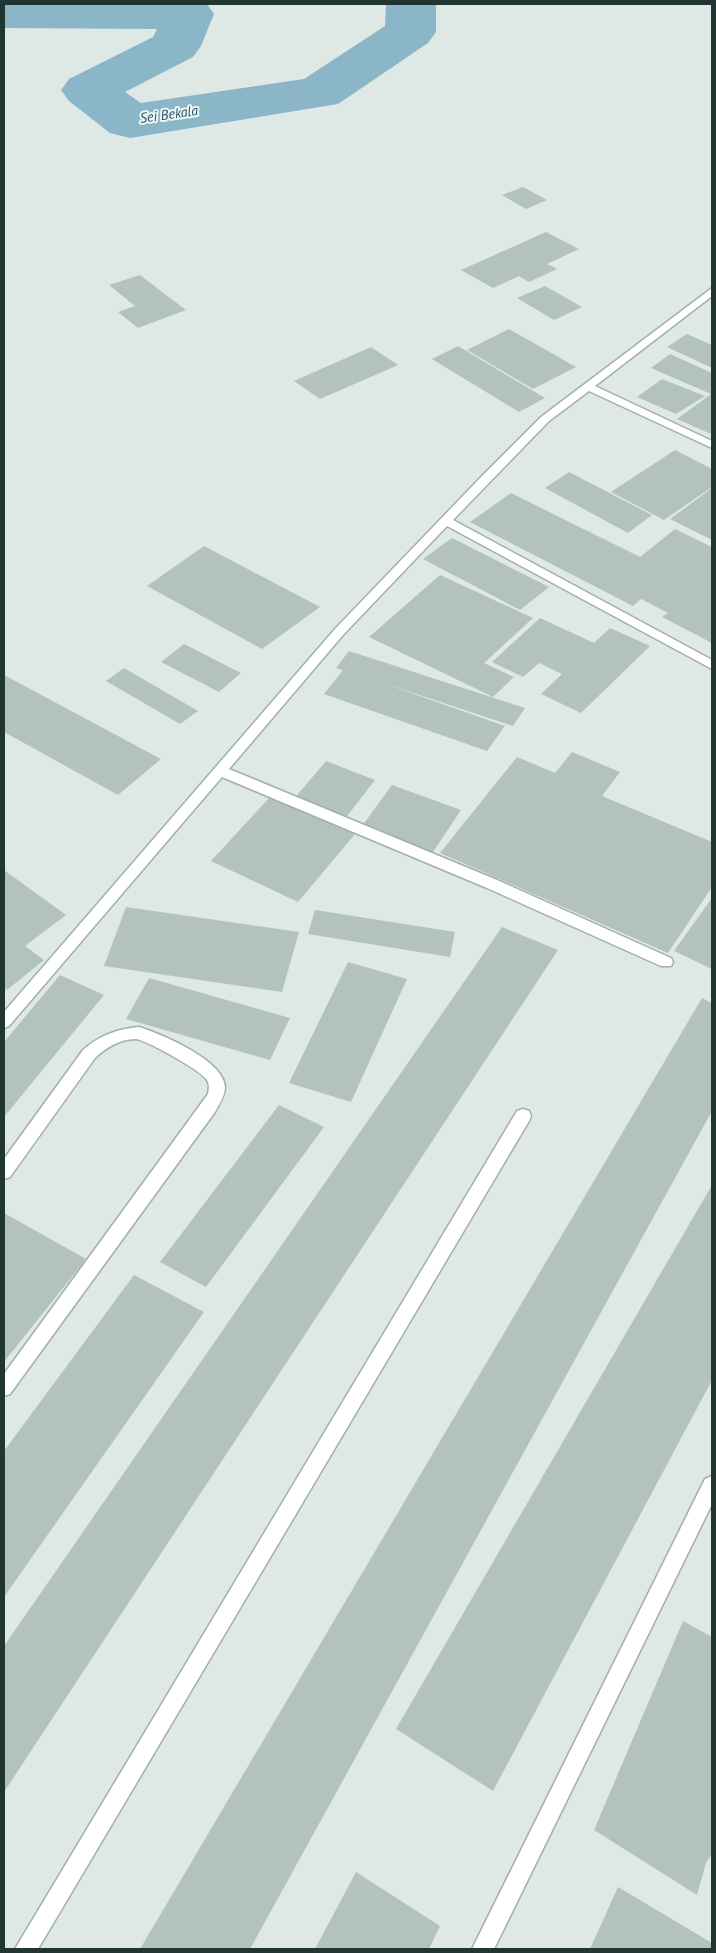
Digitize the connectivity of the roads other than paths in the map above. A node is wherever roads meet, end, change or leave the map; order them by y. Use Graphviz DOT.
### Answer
graph roads {
  1 [pos="712,291"];
  2 [pos="587,386"];
  3 [pos="712,445"];
  4 [pos="446,521"];
  5 [pos="712,665"];
  6 [pos="220,771"];
  7 [pos="666,962"];
  8 [pos="4,1019"];
  9 [pos="523,1116"];
  10 [pos="4,1172"];
  11 [pos="4,1388"];
  12 [pos="712,1485"];
  13 [pos="26,1949"];
  14 [pos="483,1949"];
  1 -- 2 [label="street"];
  2 -- 3 [label="street"];
  2 -- 4 [label="street"];
  4 -- 5 [label="street"];
  4 -- 6 [label="street"];
  6 -- 7 [label="street"];
  6 -- 8 [label="street"];
  9 -- 13 [label="street"];
  10 -- 11 [label="street"];
  12 -- 14 [label="street"];
}
